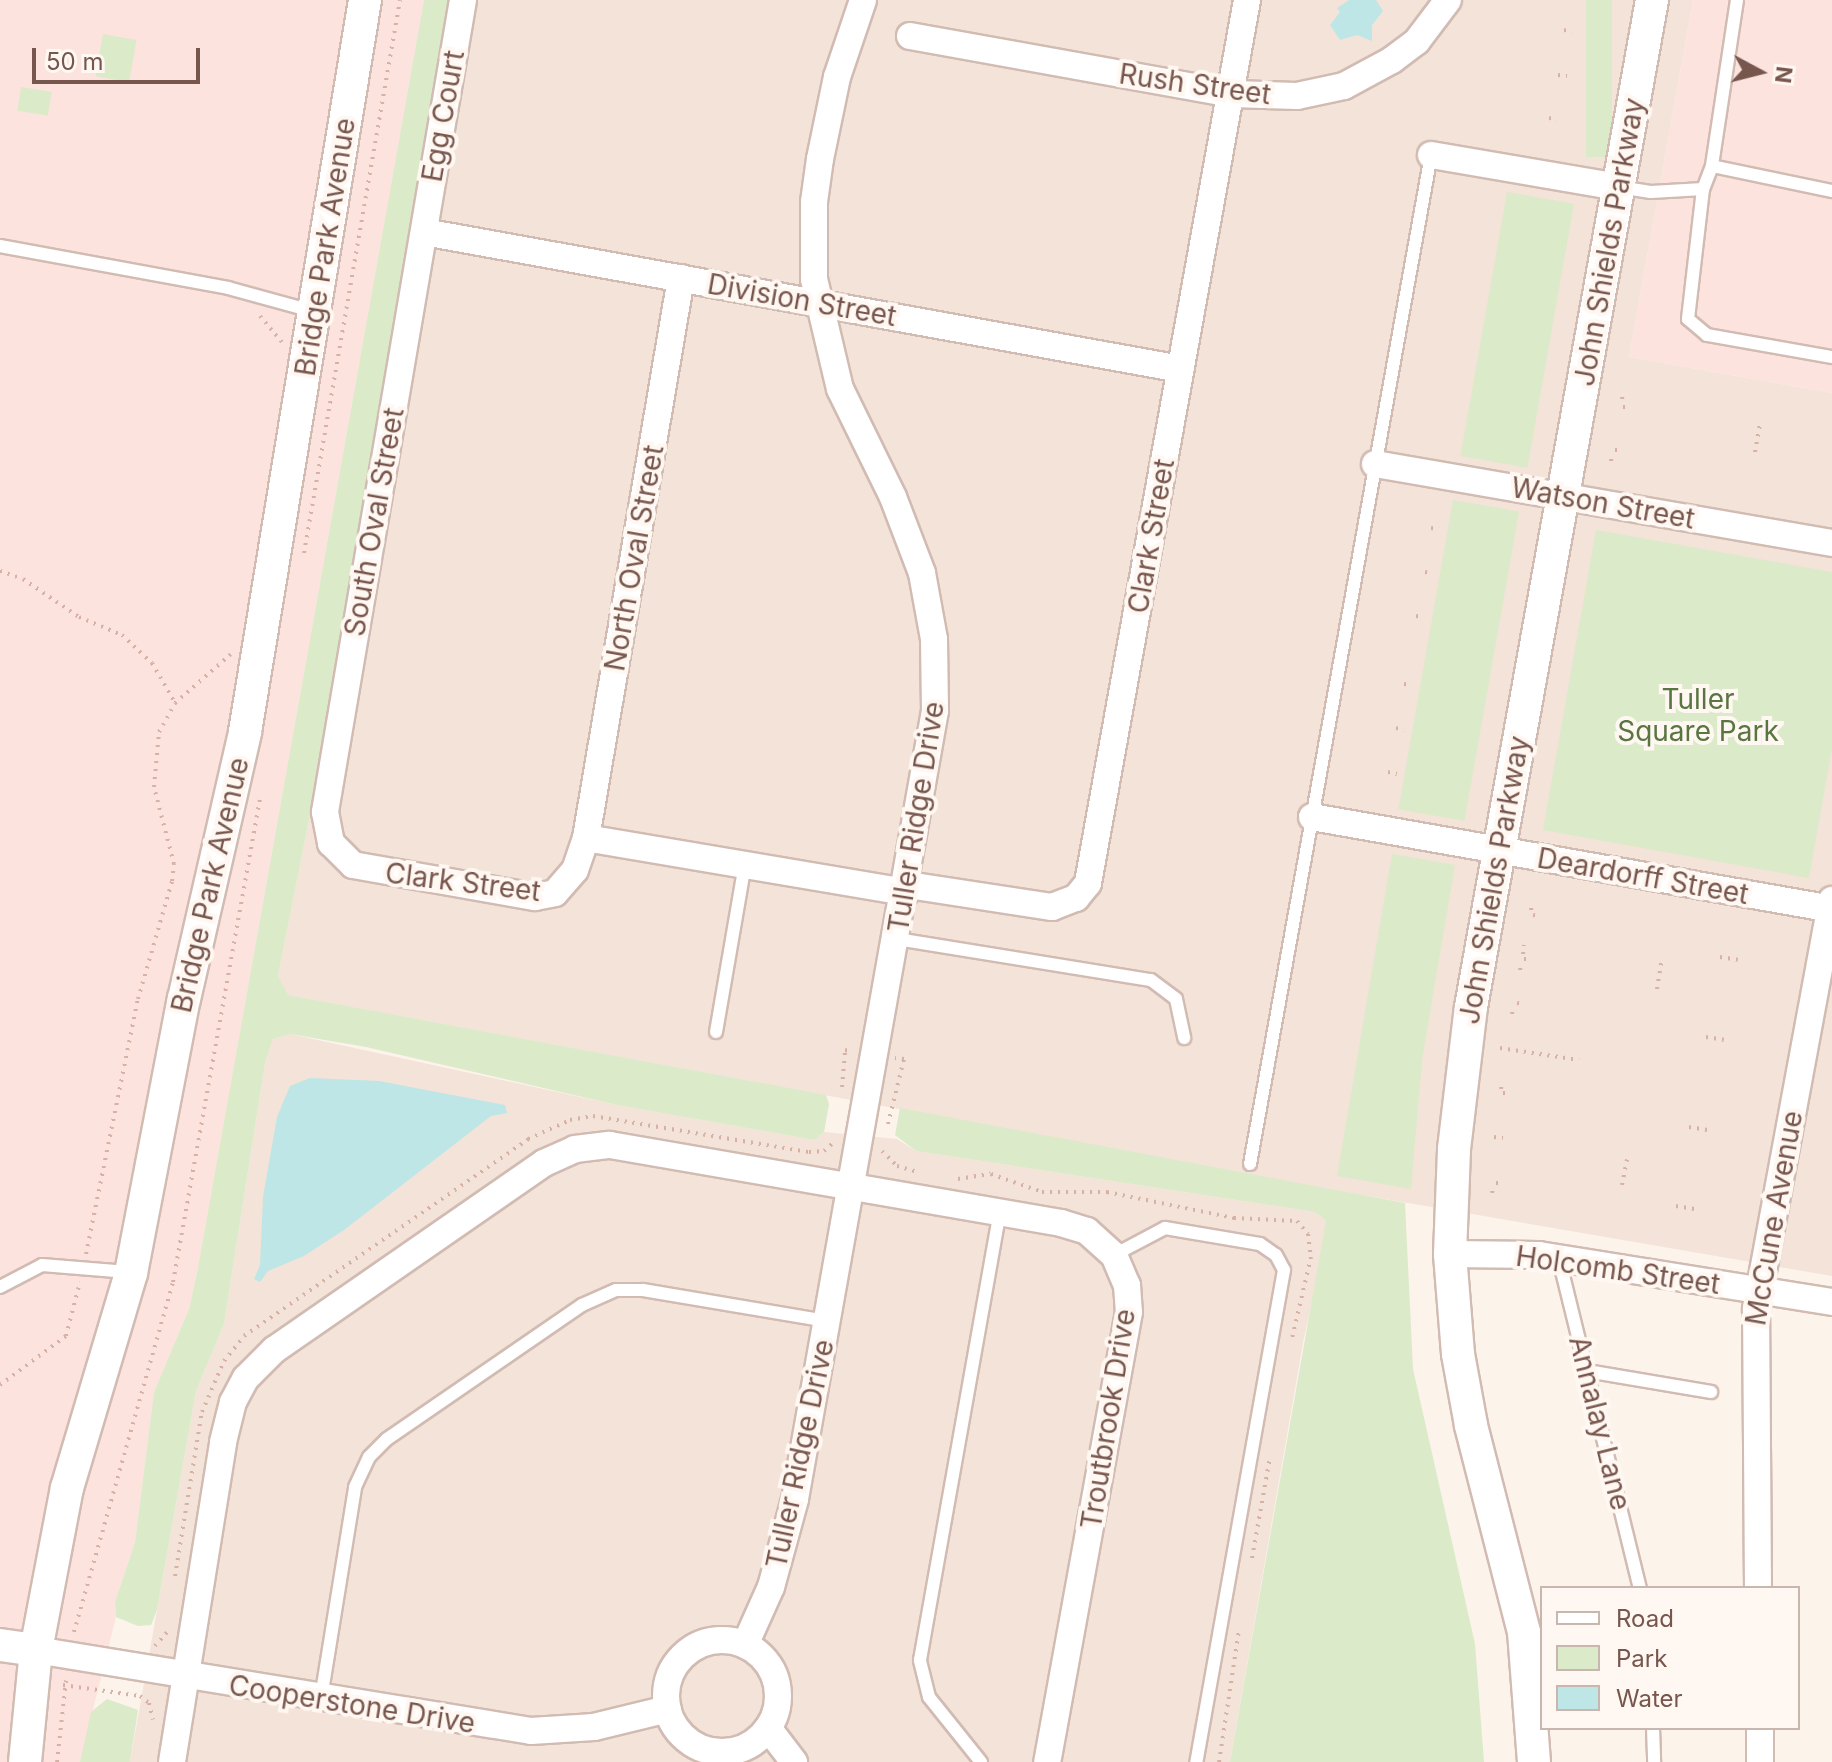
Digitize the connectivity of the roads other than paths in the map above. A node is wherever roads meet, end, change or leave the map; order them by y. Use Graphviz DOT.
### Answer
graph roads {
  1 [pos="365,0"];
  2 [pos="463,0"];
  3 [pos="863,0"];
  4 [pos="1247,0"];
  5 [pos="1448,0"];
  6 [pos="1652,0"];
  7 [pos="1737,0"];
  8 [pos="910,36"];
  9 [pos="1232,94"];
  10 [pos="1431,155"];
  11 [pos="1712,166"];
  12 [pos="1619,187"];
  13 [pos="1703,189"];
  14 [pos="1832,191"];
  15 [pos="424,232"];
  16 [pos="0,246"];
  17 [pos="681,278"];
  18 [pos="817,302"];
  19 [pos="315,312"];
  20 [pos="1832,357"];
  21 [pos="1181,369"];
  22 [pos="1375,464"];
  23 [pos="1563,496"];
  24 [pos="1832,543"];
  25 [pos="325,812"];
  26 [pos="1312,817"];
  27 [pos="586,838"];
  28 [pos="1500,850"];
  29 [pos="745,864"];
  30 [pos="907,888"];
  31 [pos="1832,906"];
  32 [pos="897,939"];
  33 [pos="716,1032"];
  34 [pos="1184,1038"];
  35 [pos="1250,1164"];
  36 [pos="852,1186"];
  37 [pos="1001,1212"];
  38 [pos="1450,1254"];
  39 [pos="1114,1255"];
  40 [pos="1559,1259"];
  41 [pos="131,1273"];
  42 [pos="0,1287"];
  43 [pos="1758,1292"];
  44 [pos="1832,1302"];
  45 [pos="827,1321"];
  46 [pos="1587,1371"];
  47 [pos="1711,1392"];
  48 [pos="1640,1586"];
  49 [pos="1758,1586"];
  50 [pos="0,1645"];
  51 [pos="745,1645"];
  52 [pos="34,1665"];
  53 [pos="187,1677"];
  54 [pos="321,1699"];
  55 [pos="668,1709"];
  56 [pos="768,1728"];
  57 [pos="1653,1730"];
  58 [pos="1760,1730"];
  59 [pos="747,1755"];
  60 [pos="25,1762"];
  61 [pos="172,1762"];
  62 [pos="794,1762"];
  63 [pos="981,1762"];
  64 [pos="1047,1762"];
  65 [pos="1196,1762"];
  66 [pos="1534,1762"];
  67 [pos="1654,1762"];
  68 [pos="1760,1762"];
  1 -- 19 [label="street, Bridge Park Avenue"];
  2 -- 15 [label="street, Egg Court"];
  3 -- 18 [label="street, Tuller Ridge Drive"];
  4 -- 9 [label="street, Clark Street"];
  5 -- 9 [label="street, Rush Street"];
  6 -- 12 [label="street, John Shields Parkway"];
  7 -- 11 [label="lane"];
  8 -- 9 [label="street, Rush Street"];
  9 -- 21 [label="street, Clark Street"];
  10 -- 12 [label="street"];
  10 -- 22 [label="lane"];
  11 -- 13 [label="lane"];
  11 -- 14 [label="lane"];
  12 -- 13 [label="lane"];
  12 -- 23 [label="street, John Shields Parkway"];
  13 -- 20 [label="lane"];
  15 -- 17 [label="street, Division Street"];
  15 -- 25 [label="street, South Oval Street"];
  16 -- 19 [label="lane"];
  17 -- 18 [label="street, Division Street"];
  17 -- 27 [label="street, North Oval Street"];
  18 -- 21 [label="street, Division Street"];
  18 -- 30 [label="street, Tuller Ridge Drive"];
  19 -- 41 [label="street, Bridge Park Avenue"];
  21 -- 30 [label="street, Clark Street"];
  22 -- 23 [label="street, Watson Street"];
  22 -- 26 [label="lane"];
  23 -- 24 [label="street, Watson Street"];
  23 -- 28 [label="street, John Shields Parkway"];
  25 -- 27 [label="street, Clark Street"];
  26 -- 28 [label="street, Deardorff Street"];
  26 -- 35 [label="lane"];
  27 -- 29 [label="street, Clark Street"];
  28 -- 31 [label="street, Deardorff Street"];
  28 -- 38 [label="street, John Shields Parkway"];
  29 -- 30 [label="street, Clark Street"];
  29 -- 33 [label="lane"];
  30 -- 32 [label="street, Tuller Ridge Drive"];
  31 -- 43 [label="street, McCune Avenue"];
  32 -- 34 [label="lane"];
  32 -- 36 [label="street, Tuller Ridge Drive"];
  36 -- 37 [label="street"];
  36 -- 45 [label="street, Tuller Ridge Drive"];
  36 -- 53 [label="street"];
  37 -- 39 [label="street"];
  37 -- 63 [label="lane"];
  38 -- 40 [label="street, Holcomb Street"];
  38 -- 66 [label="street, John Shields Parkway"];
  39 -- 64 [label="street, Troutbrook Drive"];
  39 -- 65 [label="lane"];
  40 -- 43 [label="street, Holcomb Street"];
  40 -- 46 [label="lane, Annalay Lane"];
  41 -- 42 [label="lane"];
  41 -- 52 [label="street, Bridge Park Avenue"];
  43 -- 44 [label="street, Holcomb Street"];
  43 -- 49 [label="street, McCune Avenue"];
  45 -- 51 [label="street, Tuller Ridge Drive"];
  45 -- 54 [label="lane"];
  46 -- 47 [label="lane"];
  46 -- 48 [label="lane, Annalay Lane"];
  50 -- 52 [label="street"];
  51 -- 55 [label="street"];
  51 -- 56 [label="street"];
  52 -- 53 [label="street, Cooperstone Drive"];
  52 -- 60 [label="street, Bridge Park Avenue"];
  53 -- 54 [label="street, Cooperstone Drive"];
  53 -- 61 [label="street"];
  54 -- 55 [label="street, Cooperstone Drive"];
  55 -- 59 [label="street"];
  56 -- 59 [label="street"];
  56 -- 62 [label="street"];
  57 -- 67 [label="lane"];
  58 -- 68 [label="street"];
}
